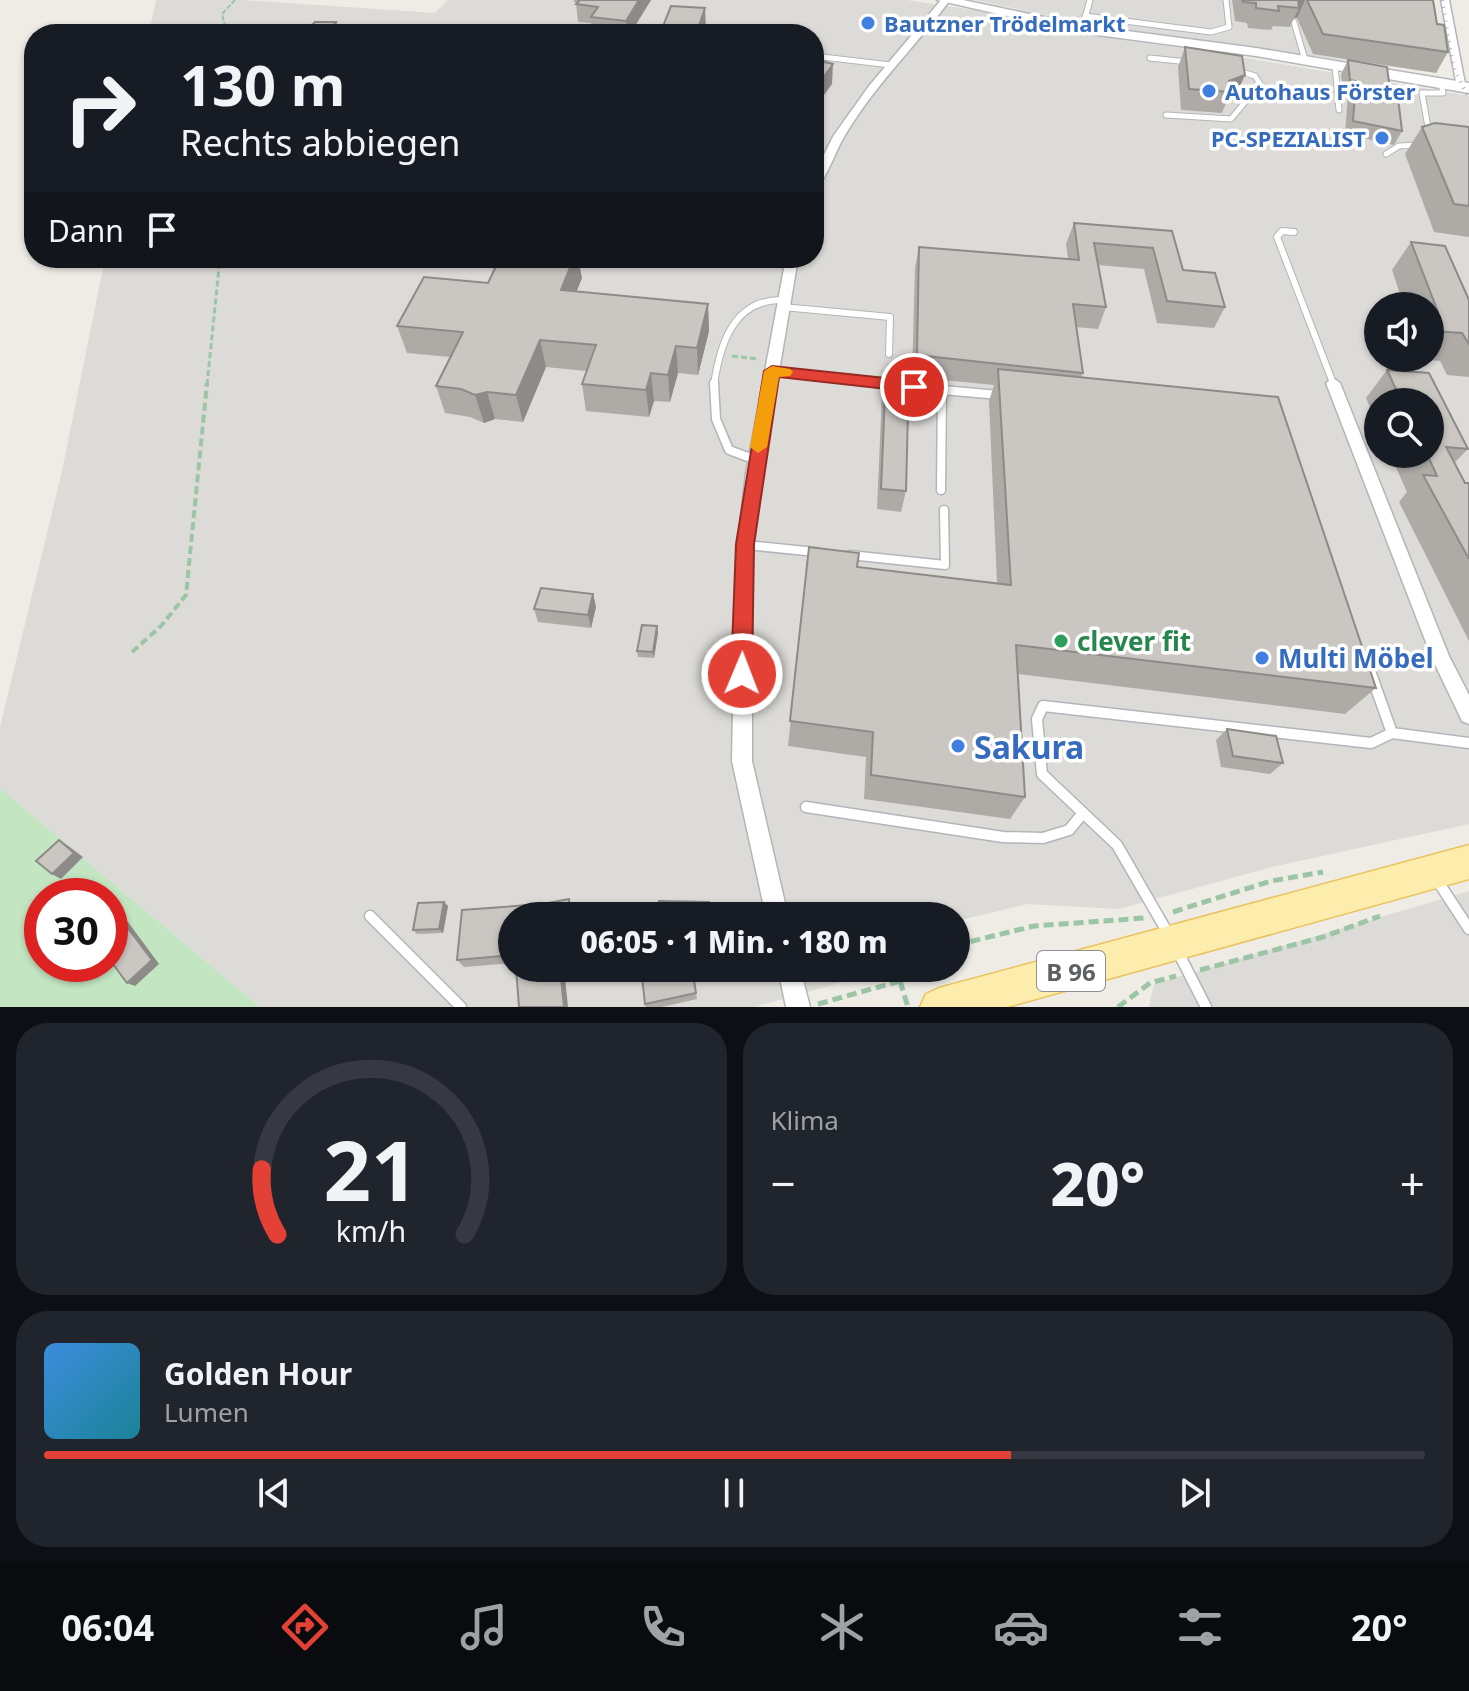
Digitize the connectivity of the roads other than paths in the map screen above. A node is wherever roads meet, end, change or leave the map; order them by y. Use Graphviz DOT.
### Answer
graph roads {
  1 [pos="945,0"];
  2 [pos="1090,0"];
  3 [pos="1226,0"];
  4 [pos="1445,0"];
  5 [pos="1084,22"];
  6 [pos="1294,22"];
  7 [pos="824,58"];
  8 [pos="1150,58"];
  9 [pos="1305,60"];
  10 [pos="1191,63"];
  11 [pos="891,65"];
  12 [pos="1335,65"];
  13 [pos="1231,69"];
  14 [pos="1441,83"];
  15 [pos="1465,88"];
  16 [pos="1339,110"];
  17 [pos="1166,115"];
  18 [pos="1386,154"];
  19 [pos="824,168"];
  20 [pos="1294,232"];
  21 [pos="790,268"];
  22 [pos="783,304"];
  23 [pos="889,354"];
  24 [pos="772,366"];
  25 [pos="1333,383"];
  26 [pos="942,390"];
  27 [pos="1004,395"];
  28 [pos="756,460"];
  29 [pos="941,490"];
  30 [pos="944,510"];
  31 [pos="745,544"];
  32 [pos="822,552"];
  33 [pos="837,554"];
  34 [pos="1360,643"];
  35 [pos="1469,715"];
  36 [pos="1392,733"];
  37 [pos="1469,743"];
  38 [pos="806,807"];
  39 [pos="1083,813"];
  40 [pos="1469,862"];
  41 [pos="1432,872"];
  42 [pos="774,902"];
  43 [pos="370,916"];
  44 [pos="1469,929"];
  45 [pos="1173,944"];
  46 [pos="792,982"];
  47 [pos="461,1007"];
  48 [pos="798,1007"];
  49 [pos="939,1007"];
  50 [pos="1206,1007"];
  1 -- 5 [label="main road"];
  1 -- 11 [label="street"];
  2 -- 5 [label="lane"];
  3 -- 5 [label="lane"];
  4 -- 15 [label="street"];
  5 -- 9 [label="main road"];
  6 -- 9 [label="lane"];
  7 -- 11 [label="lane"];
  8 -- 10 [label="lane"];
  9 -- 12 [label="main road"];
  11 -- 19 [label="street"];
  12 -- 14 [label="main road"];
  12 -- 16 [label="lane"];
  13 -- 17 [label="lane"];
  14 -- 15 [label="main road"];
  14 -- 18 [label="lane"];
  20 -- 25 [label="lane"];
  21 -- 22 [label="street"];
  22 -- 23 [label="lane"];
  22 -- 24 [label="street"];
  22 -- 28 [label="lane"];
  24 -- 26 [label="lane"];
  24 -- 28 [label="street"];
  25 -- 35 [label="street"];
  26 -- 27 [label="lane"];
  26 -- 29 [label="lane"];
  28 -- 31 [label="street"];
  30 -- 33 [label="lane"];
  31 -- 32 [label="lane"];
  31 -- 42 [label="street"];
  34 -- 36 [label="lane"];
  36 -- 37 [label="lane"];
  36 -- 39 [label="lane"];
  38 -- 39 [label="lane"];
  39 -- 45 [label="lane"];
  40 -- 41 [label="main road, B 96"];
  41 -- 44 [label="lane"];
  41 -- 45 [label="main road, B 96"];
  43 -- 47 [label="lane"];
  45 -- 49 [label="main road, B 96"];
  45 -- 50 [label="lane"];
  46 -- 48 [label="street"];
}
